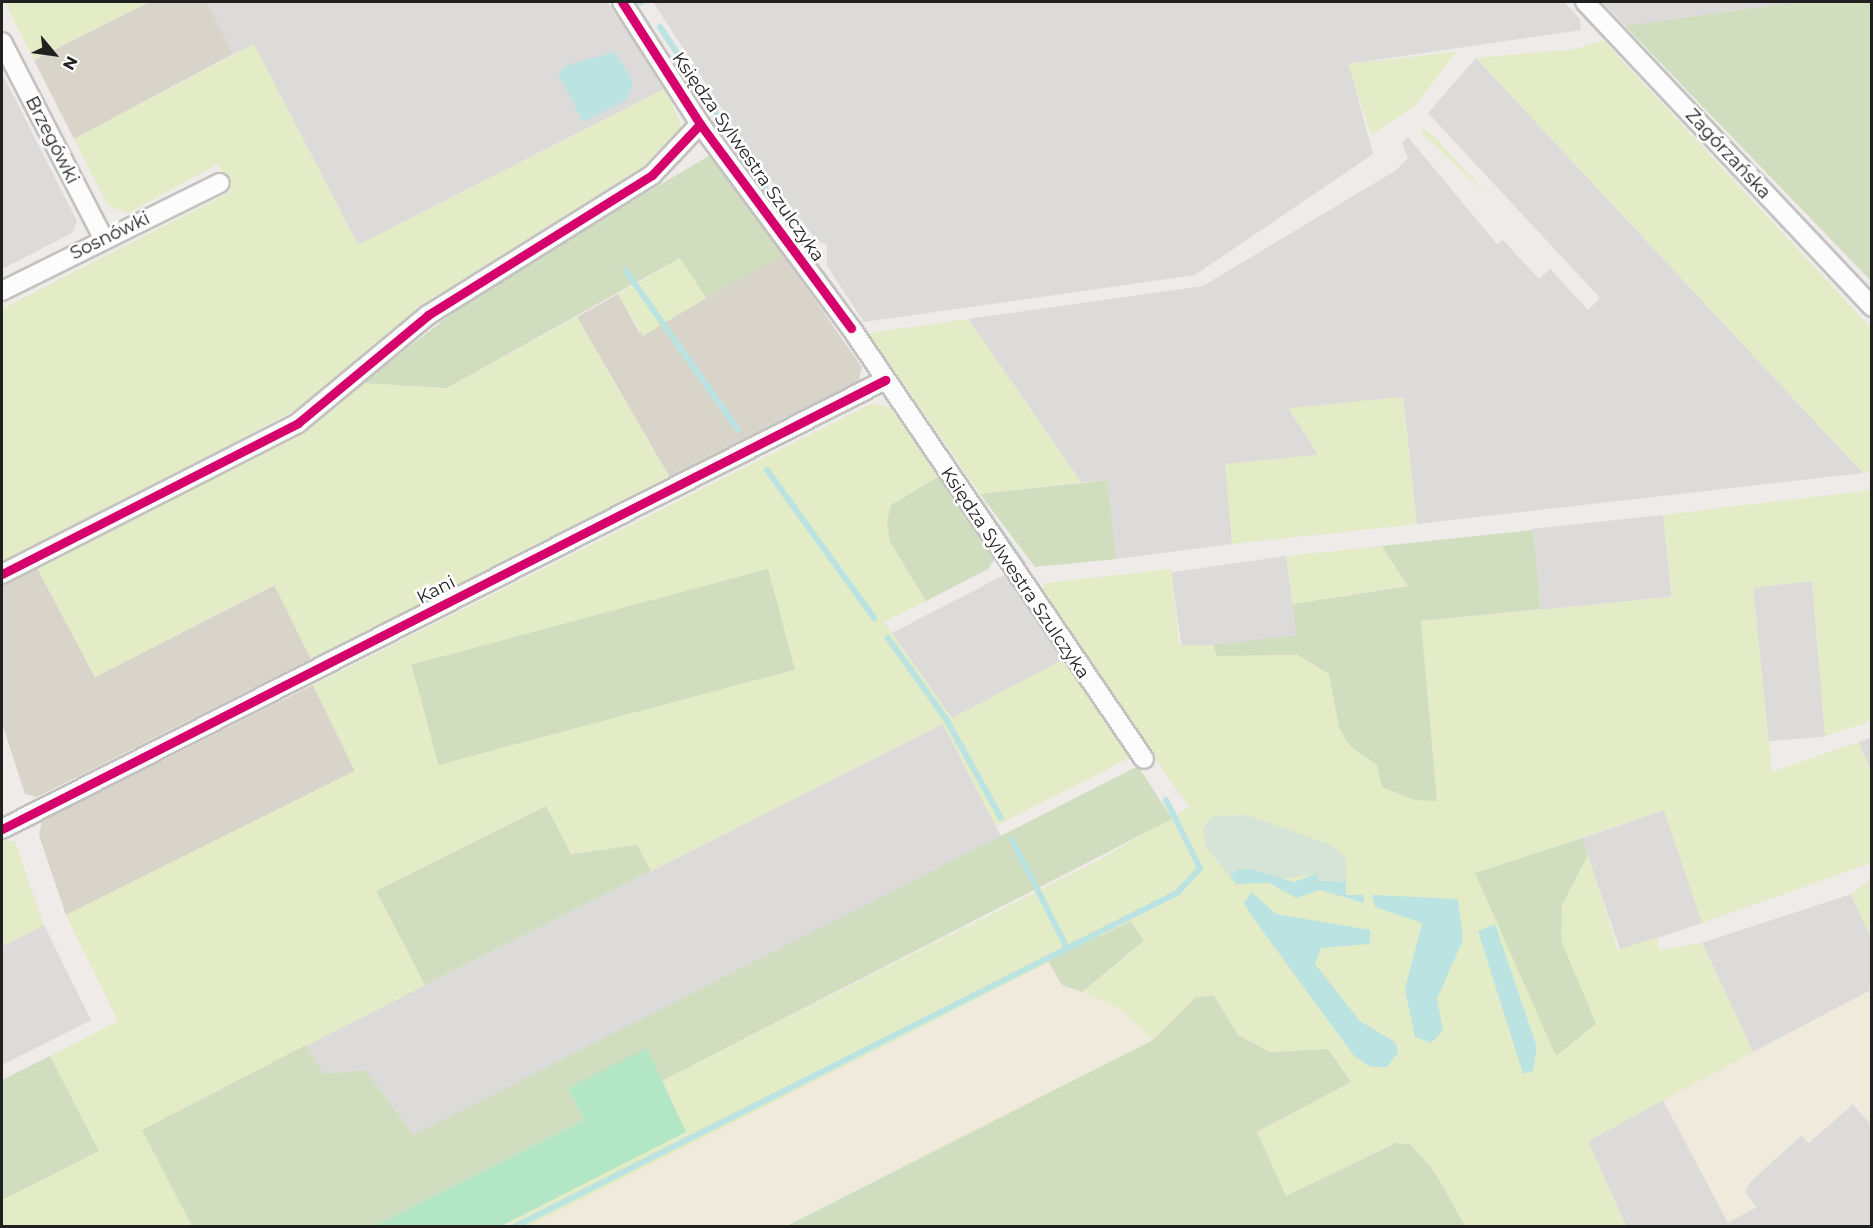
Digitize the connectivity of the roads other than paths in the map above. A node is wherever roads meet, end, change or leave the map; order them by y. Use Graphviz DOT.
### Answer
graph roads {
  1 [pos="622,2"];
  2 [pos="1585,2"];
  3 [pos="2,42"];
  4 [pos="700,124"];
  5 [pos="220,183"];
  6 [pos="103,238"];
  7 [pos="2,291"];
  8 [pos="1872,307"];
  9 [pos="885,380"];
  10 [pos="2,574"];
  11 [pos="1144,759"];
  12 [pos="2,829"];
  1 -- 4 [label="street, Księdza Sylwestra Szulczyka"];
  2 -- 8 [label="street, Zagórzańska"];
  3 -- 6 [label="street, Brzegówki"];
  4 -- 9 [label="street, Księdza Sylwestra Szulczyka"];
  4 -- 10 [label="street"];
  5 -- 6 [label="street, Sosnówki"];
  6 -- 7 [label="street, Sosnówki"];
  9 -- 11 [label="street, Księdza Sylwestra Szulczyka"];
  9 -- 12 [label="street, Kani"];
}
